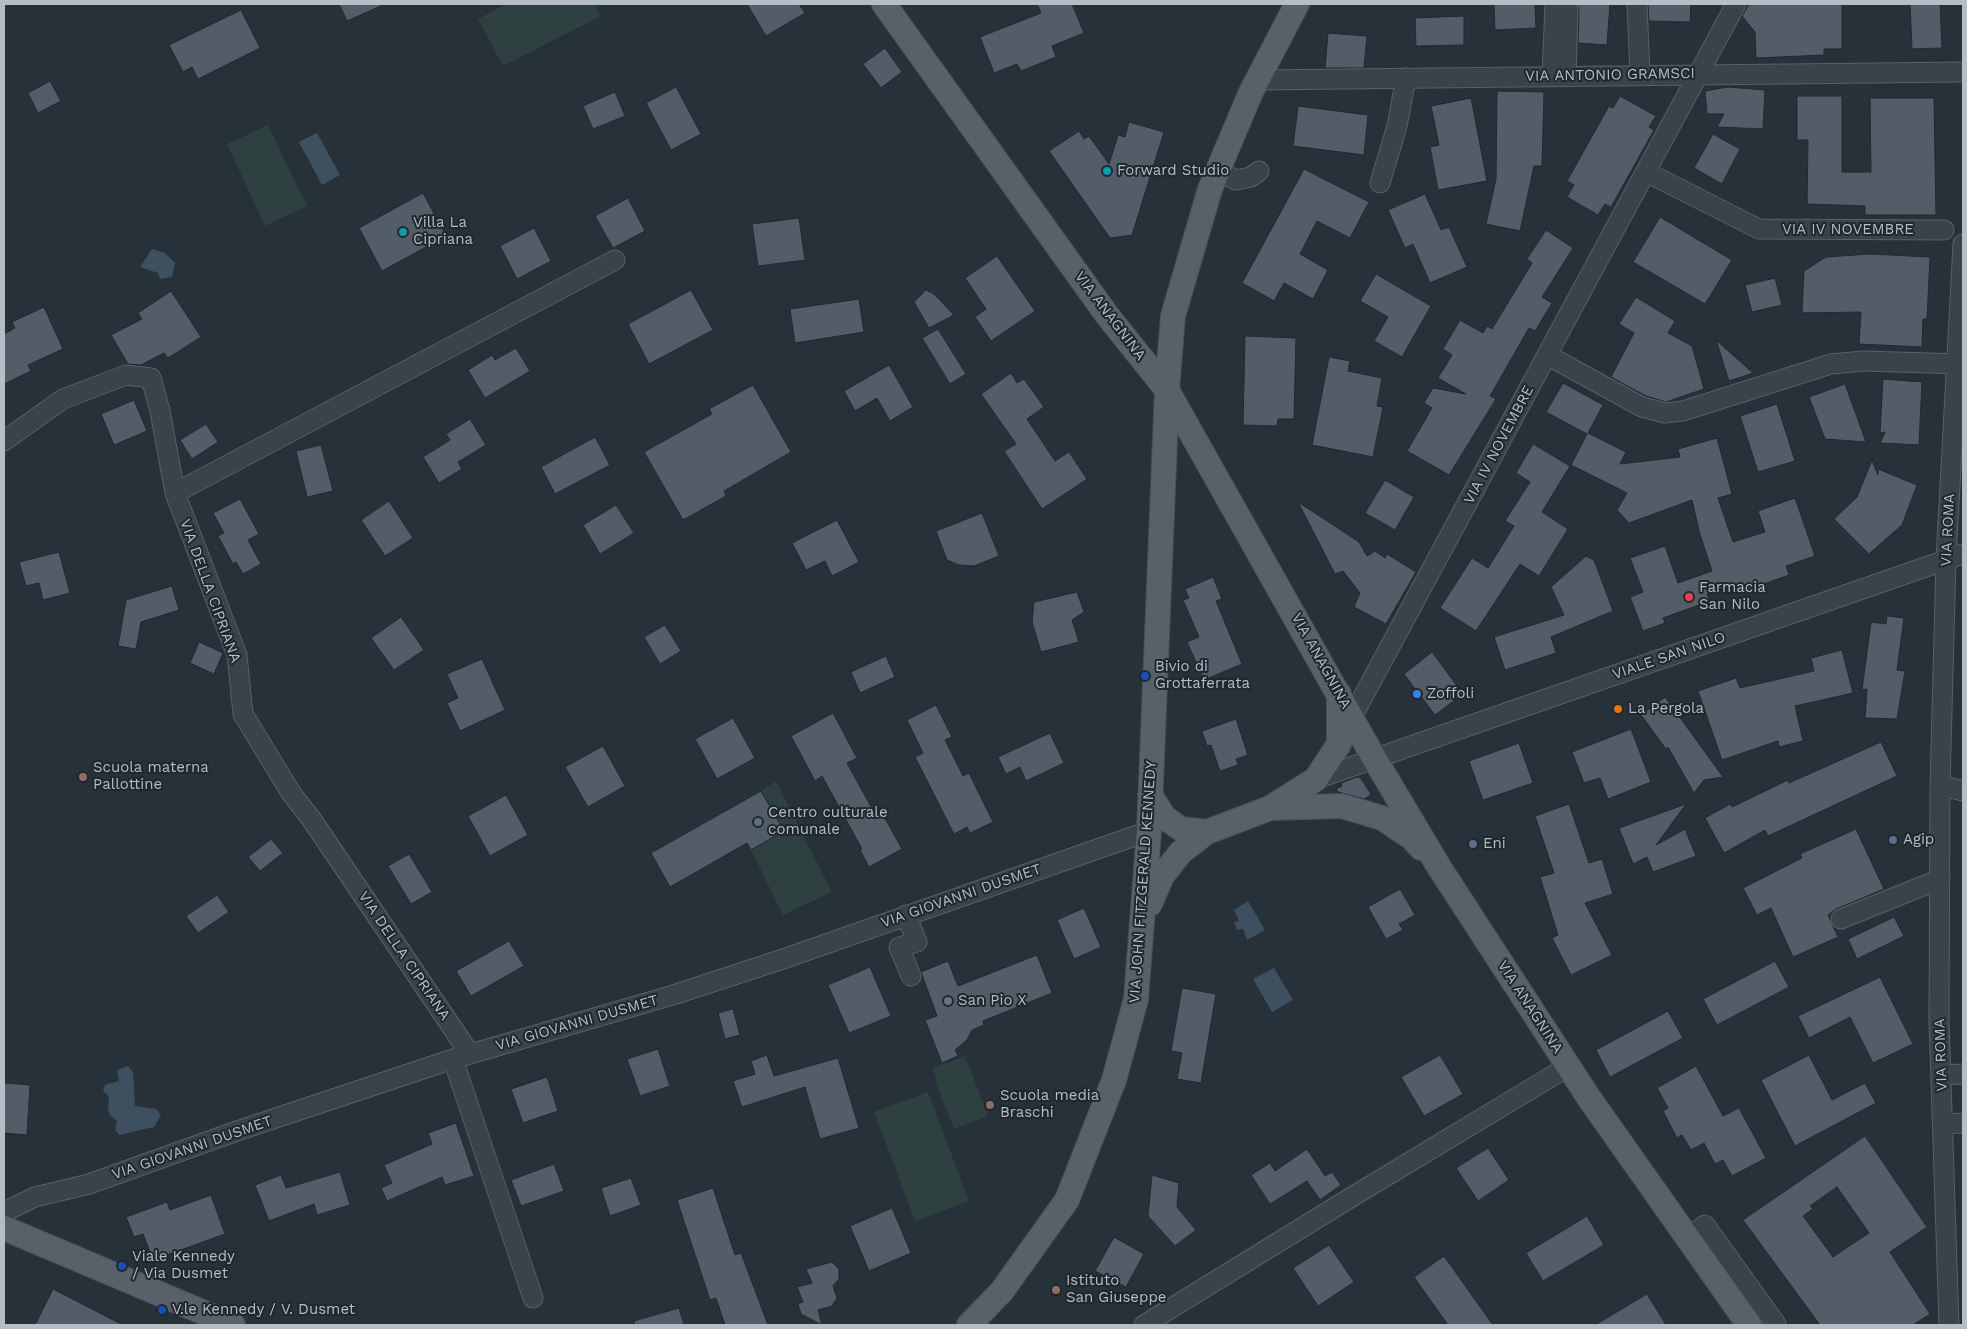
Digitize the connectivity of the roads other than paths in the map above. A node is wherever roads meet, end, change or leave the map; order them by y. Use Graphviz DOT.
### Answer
graph roads {
  1 [pos="884,4"];
  2 [pos="1296,4"];
  3 [pos="1637,4"];
  4 [pos="1736,4"];
  5 [pos="1561,7"];
  6 [pos="1963,72"];
  7 [pos="1640,75"];
  8 [pos="1699,75"];
  9 [pos="1559,76"];
  10 [pos="1406,78"];
  11 [pos="1257,80"];
  12 [pos="1218,171"];
  13 [pos="1259,171"];
  14 [pos="1646,172"];
  15 [pos="1380,183"];
  16 [pos="1944,230"];
  17 [pos="1963,244"];
  18 [pos="615,260"];
  19 [pos="1548,355"];
  20 [pos="1960,364"];
  21 [pos="1167,390"];
  22 [pos="4,442"];
  23 [pos="1204,455"];
  24 [pos="1164,456"];
  25 [pos="174,493"];
  26 [pos="1955,557"];
  27 [pos="1339,693"];
  28 [pos="1352,717"];
  29 [pos="1374,758"];
  30 [pos="1316,779"];
  31 [pos="1940,785"];
  32 [pos="1963,790"];
  33 [pos="1150,795"];
  34 [pos="1270,808"];
  35 [pos="1149,831"];
  36 [pos="1207,832"];
  37 [pos="1439,867"];
  38 [pos="1940,880"];
  39 [pos="906,915"];
  40 [pos="1841,918"];
  41 [pos="1143,921"];
  42 [pos="911,976"];
  43 [pos="462,1056"];
  44 [pos="1569,1066"];
  45 [pos="1963,1074"];
  46 [pos="1941,1075"];
  47 [pos="1963,1123"];
  48 [pos="1943,1124"];
  49 [pos="4,1212"];
  50 [pos="4,1228"];
  51 [pos="1687,1238"];
  52 [pos="533,1298"];
  53 [pos="232,1325"];
  54 [pos="969,1325"];
  55 [pos="1144,1325"];
  56 [pos="1749,1325"];
  57 [pos="1774,1325"];
  58 [pos="1949,1325"];
  1 -- 21 [label="main road, VIA ANAGNINA"];
  2 -- 11 [label="main road, VIA JOHN FITZGERALD KENNEDY"];
  3 -- 7 [label="street"];
  4 -- 8 [label="street, VIA IV NOVEMBRE"];
  5 -- 9 [label="street"];
  6 -- 8 [label="street, VIA ANTONIO GRAMSCI"];
  7 -- 8 [label="street, VIA ANTONIO GRAMSCI"];
  7 -- 9 [label="street, VIA ANTONIO GRAMSCI"];
  8 -- 14 [label="street, VIA IV NOVEMBRE"];
  9 -- 10 [label="street, VIA ANTONIO GRAMSCI"];
  10 -- 11 [label="street, VIA ANTONIO GRAMSCI"];
  10 -- 15 [label="street"];
  11 -- 12 [label="main road, VIA JOHN FITZGERALD KENNEDY"];
  12 -- 13 [label="street"];
  12 -- 21 [label="main road, VIA JOHN FITZGERALD KENNEDY"];
  14 -- 16 [label="street, VIA IV NOVEMBRE"];
  14 -- 19 [label="street, VIA IV NOVEMBRE"];
  17 -- 20 [label="street, VIA ROMA"];
  18 -- 25 [label="street"];
  19 -- 20 [label="street"];
  19 -- 28 [label="street, VIA IV NOVEMBRE"];
  20 -- 26 [label="street, VIA ROMA"];
  21 -- 23 [label="main road, VIA ANAGNINA"];
  21 -- 24 [label="main road, VIA JOHN FITZGERALD KENNEDY"];
  22 -- 25 [label="street, VIA DELLA CIPRIANA"];
  23 -- 24 [label="main road"];
  23 -- 27 [label="main road, VIA ANAGNINA"];
  24 -- 33 [label="main road, VIA JOHN FITZGERALD KENNEDY"];
  25 -- 43 [label="street, VIA DELLA CIPRIANA"];
  26 -- 29 [label="street, VIALE SAN NILO"];
  26 -- 31 [label="street, VIA ROMA"];
  27 -- 28 [label="main road, VIA ANAGNINA"];
  27 -- 30 [label="main road"];
  28 -- 29 [label="main road, VIA ANAGNINA"];
  29 -- 30 [label="street, VIALE SAN NILO"];
  29 -- 37 [label="main road, VIA ANAGNINA"];
  30 -- 34 [label="main road"];
  31 -- 32 [label="street"];
  31 -- 38 [label="street, VIA ROMA"];
  33 -- 35 [label="main road, VIA JOHN FITZGERALD KENNEDY"];
  33 -- 36 [label="main road"];
  34 -- 36 [label="main road"];
  34 -- 37 [label="main road"];
  35 -- 39 [label="street, VIA GIOVANNI DUSMET"];
  35 -- 41 [label="main road, VIA JOHN FITZGERALD KENNEDY"];
  36 -- 41 [label="main road"];
  37 -- 44 [label="main road, VIA ANAGNINA"];
  38 -- 40 [label="street"];
  38 -- 46 [label="street, VIA ROMA"];
  39 -- 42 [label="street"];
  39 -- 43 [label="street, VIA GIOVANNI DUSMET"];
  41 -- 54 [label="main road, VIA JOHN FITZGERALD KENNEDY"];
  43 -- 49 [label="street, VIA GIOVANNI DUSMET"];
  43 -- 52 [label="street, VIA DELLA CIPRIANA"];
  44 -- 51 [label="main road, VIA ANAGNINA"];
  44 -- 55 [label="street"];
  45 -- 46 [label="street"];
  46 -- 48 [label="street, VIA ROMA"];
  47 -- 48 [label="street"];
  48 -- 58 [label="street, VIA ROMA"];
  50 -- 53 [label="main road"];
  51 -- 56 [label="main road, VIA ANAGNINA"];
  51 -- 57 [label="street"];
}
